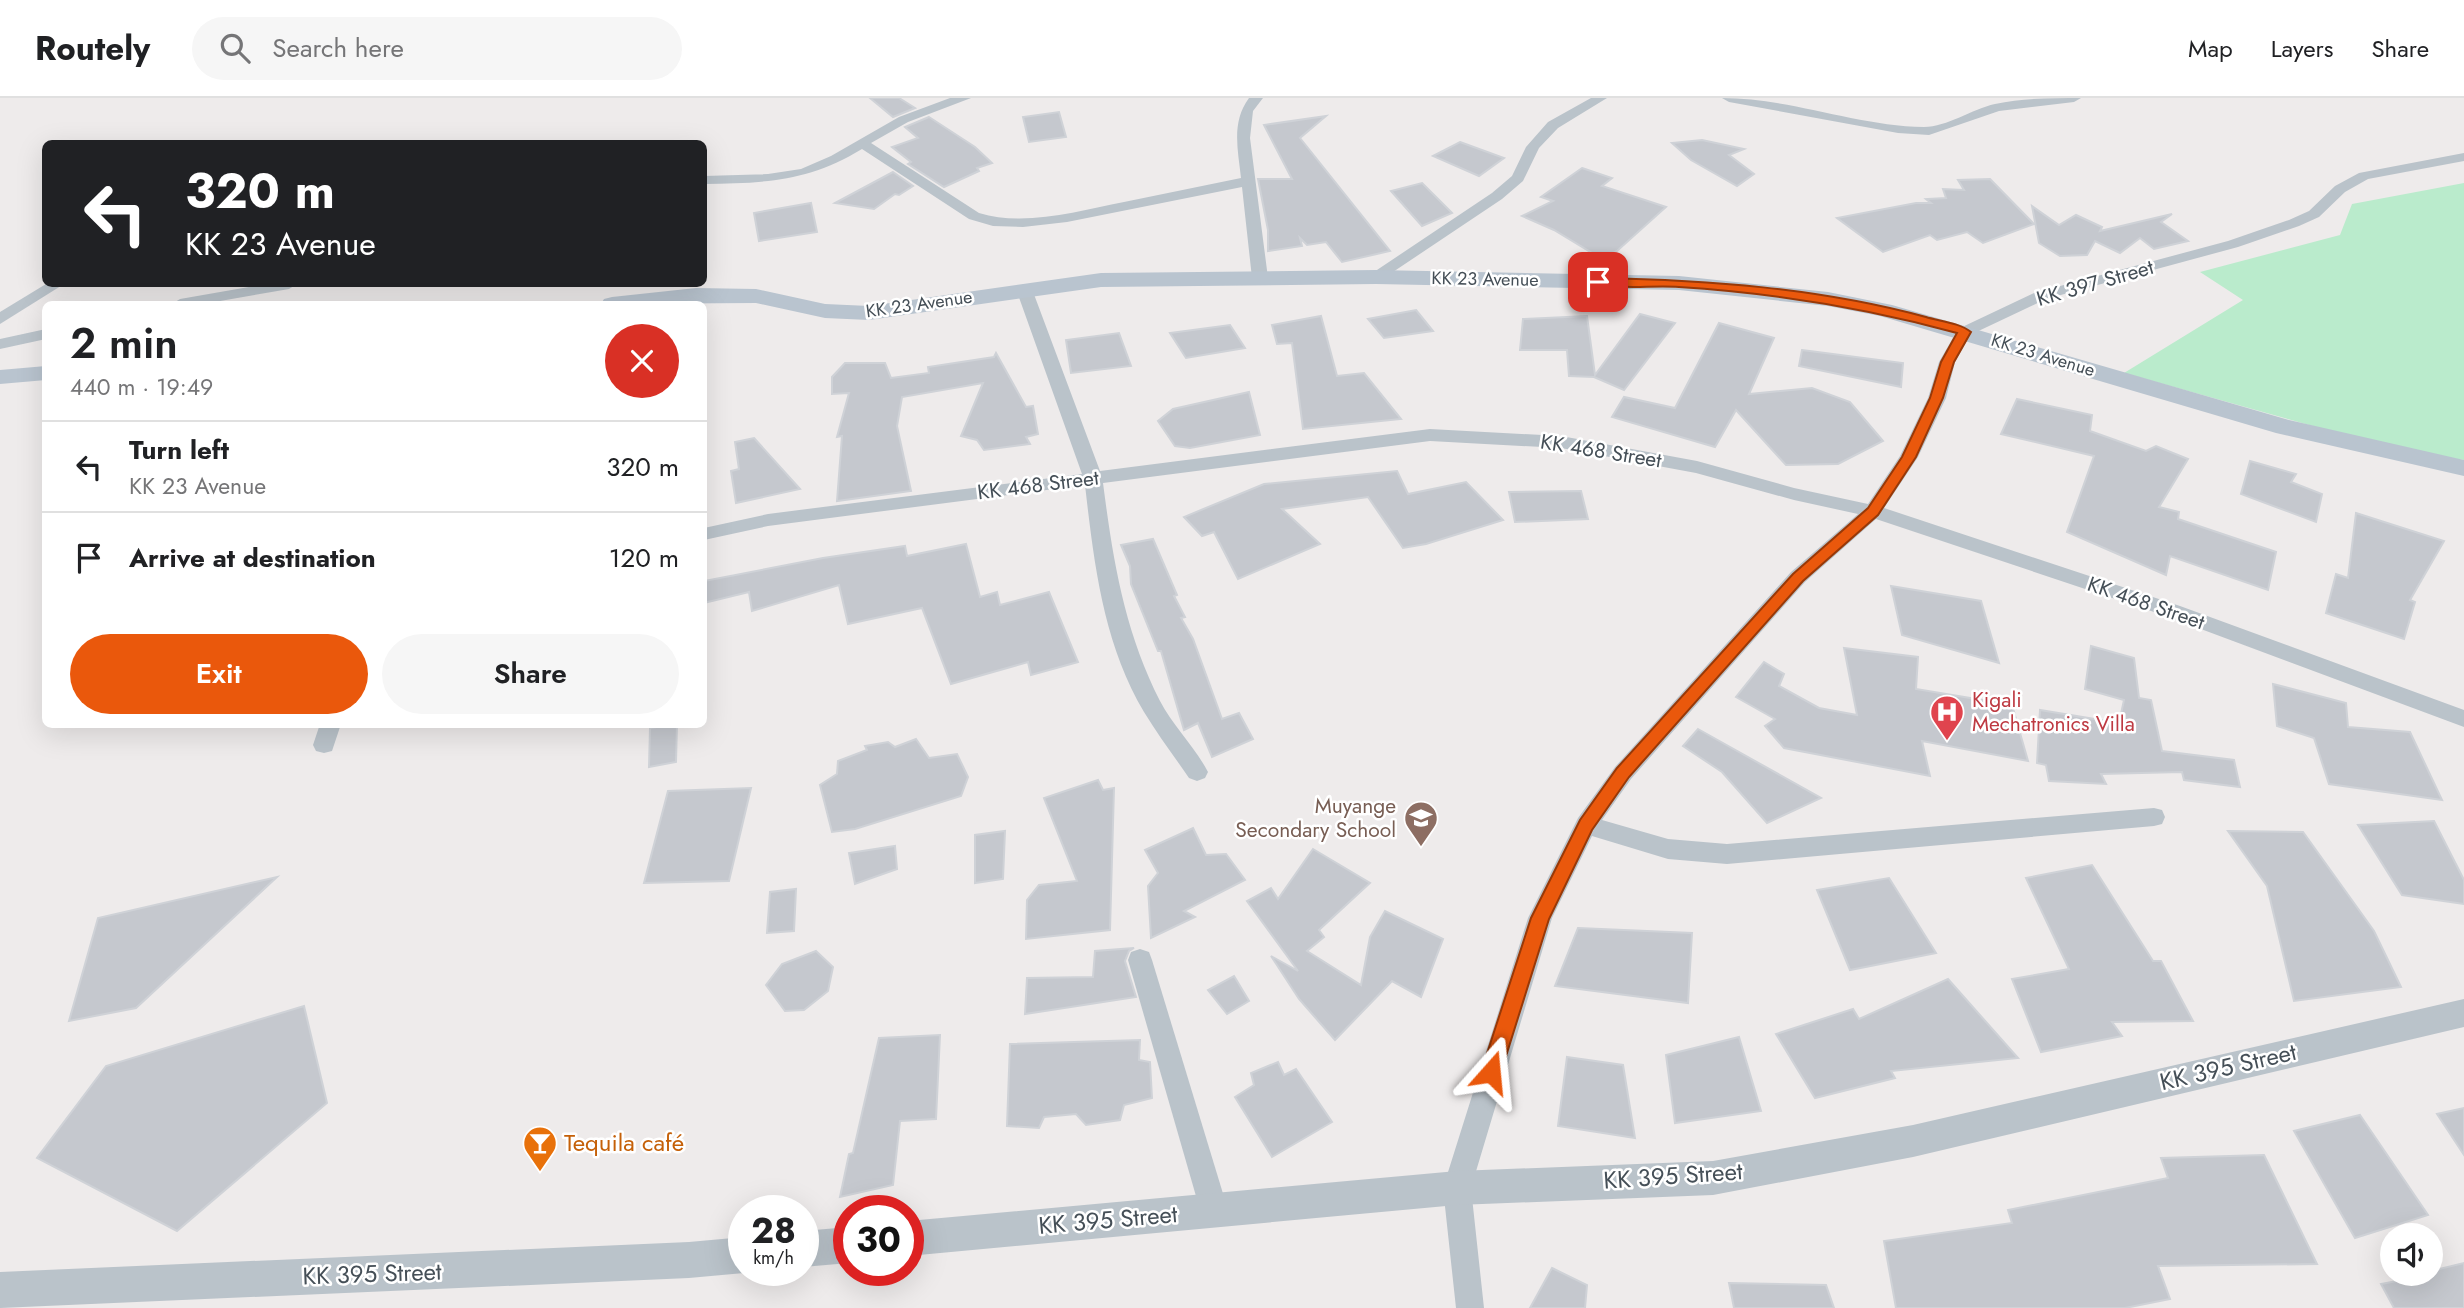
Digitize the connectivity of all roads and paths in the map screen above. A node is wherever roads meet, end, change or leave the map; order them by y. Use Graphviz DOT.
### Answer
graph roads {
  1 [pos="964,98"];
  2 [pos="1256,98"];
  3 [pos="1600,98"];
  4 [pos="1730,98"];
  5 [pos="2074,98"];
  6 [pos="861,143"];
  7 [pos="2464,157"];
  8 [pos="707,180"];
  9 [pos="1249,181"];
  10 [pos="1376,277"];
  11 [pos="1260,278"];
  12 [pos="51,287"];
  13 [pos="237,288"];
  14 [pos="1024,289"];
  15 [pos="191,301"];
  16 [pos="640,301"];
  17 [pos="0,318"];
  18 [pos="1965,332"];
  19 [pos="42,335"];
  20 [pos="0,344"];
  21 [pos="42,373"];
  22 [pos="0,376"];
  23 [pos="2464,468"];
  24 [pos="1093,478"];
  25 [pos="1873,512"];
  26 [pos="707,533"];
  27 [pos="2464,719"];
  28 [pos="1197,772"];
  29 [pos="2154,817"];
  30 [pos="1586,825"];
  31 [pos="1140,960"];
  32 [pos="2464,1013"];
  33 [pos="1457,1188"];
  34 [pos="1214,1210"];
  35 [pos="924,1237"];
  36 [pos="728,1256"];
  37 [pos="0,1290"];
  38 [pos="1470,1308"];
  1 -- 6 [label="street"];
  2 -- 9 [label="street"];
  3 -- 10 [label="street"];
  4 -- 5 [label="street"];
  6 -- 8 [label="street"];
  6 -- 9 [label="street"];
  7 -- 18 [label="street, KK 397 Street"];
  9 -- 11 [label="street"];
  10 -- 11 [label="main road, KK 23 Avenue"];
  10 -- 18 [label="main road, KK 23 Avenue"];
  11 -- 14 [label="main road, KK 23 Avenue"];
  12 -- 17 [label="street"];
  13 -- 15 [label="street"];
  14 -- 16 [label="main road, KK 23 Avenue"];
  14 -- 24 [label="street"];
  18 -- 23 [label="main road, KK 23 Avenue"];
  18 -- 25 [label="street"];
  19 -- 20 [label="street"];
  21 -- 22 [label="main road"];
  24 -- 25 [label="street, KK 468 Street"];
  24 -- 26 [label="street, KK 468 Street"];
  24 -- 28 [label="street"];
  25 -- 27 [label="street, KK 468 Street"];
  25 -- 30 [label="street"];
  29 -- 30 [label="street"];
  30 -- 33 [label="street"];
  31 -- 34 [label="street"];
  32 -- 33 [label="street, KK 395 Street"];
  33 -- 34 [label="street, KK 395 Street"];
  33 -- 38 [label="street"];
  34 -- 35 [label="street, KK 395 Street"];
  36 -- 37 [label="street, KK 395 Street"];
}
